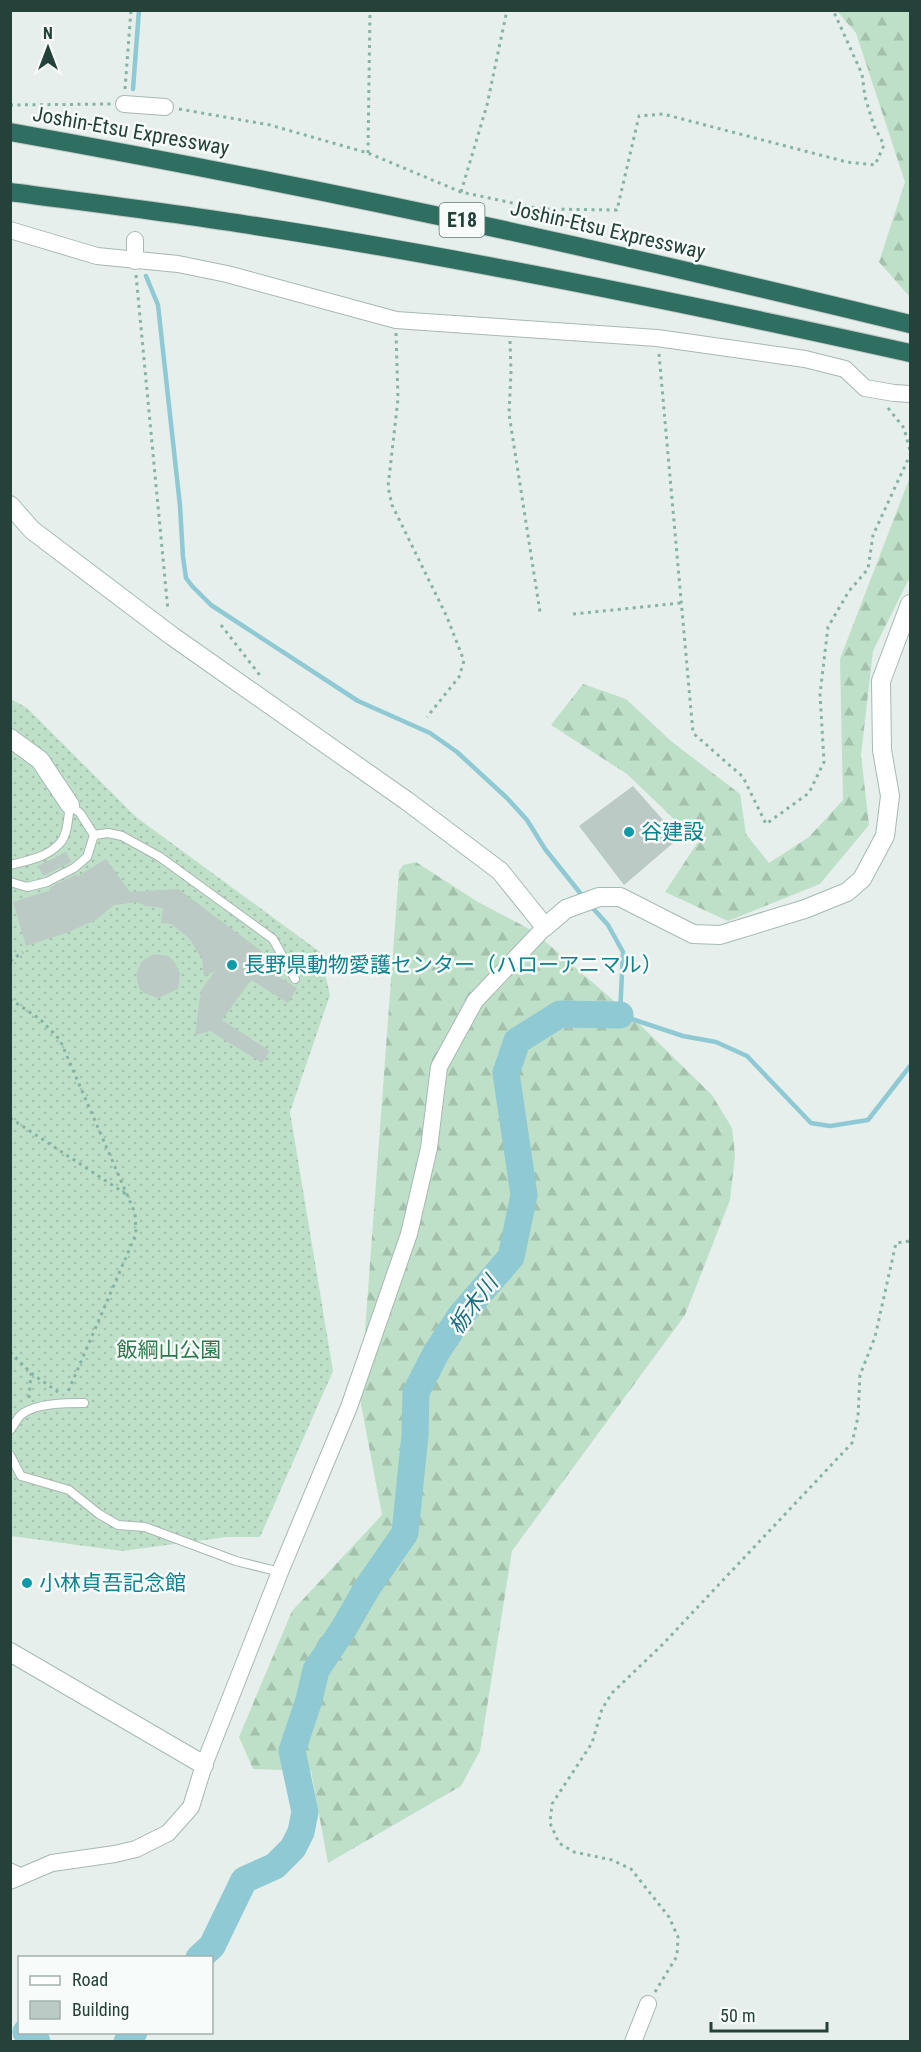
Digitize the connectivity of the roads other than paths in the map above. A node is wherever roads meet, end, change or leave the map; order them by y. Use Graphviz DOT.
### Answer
graph roads {
  1 [pos="124,104"];
  2 [pos="165,106"];
  3 [pos="10,132"];
  4 [pos="10,192"];
  5 [pos="10,230"];
  6 [pos="135,240"];
  7 [pos="135,261"];
  8 [pos="910,324"];
  9 [pos="910,353"];
  10 [pos="902,394"];
  11 [pos="10,505"];
  12 [pos="910,604"];
  13 [pos="10,738"];
  14 [pos="70,805"];
  15 [pos="94,835"];
  16 [pos="10,865"];
  17 [pos="10,882"];
  18 [pos="544,927"];
  19 [pos="295,978"];
  20 [pos="84,1403"];
  21 [pos="10,1430"];
  22 [pos="10,1455"];
  23 [pos="280,1572"];
  24 [pos="10,1652"];
  25 [pos="204,1765"];
  26 [pos="15,1874"];
  27 [pos="648,2004"];
  28 [pos="633,2042"];
  1 -- 2 [label="street"];
  3 -- 8 [label="highway, Joshin-Etsu Expressway / E18"];
  4 -- 9 [label="highway, E18"];
  5 -- 7 [label="street"];
  6 -- 7 [label="street"];
  7 -- 10 [label="street"];
  11 -- 18 [label="street"];
  12 -- 18 [label="street"];
  13 -- 14 [label="street"];
  14 -- 15 [label="lane"];
  14 -- 16 [label="lane"];
  15 -- 17 [label="lane"];
  15 -- 19 [label="lane"];
  18 -- 23 [label="street"];
  20 -- 21 [label="lane"];
  22 -- 23 [label="lane"];
  23 -- 25 [label="street"];
  24 -- 25 [label="street"];
  25 -- 26 [label="street"];
  27 -- 28 [label="street"];
}
